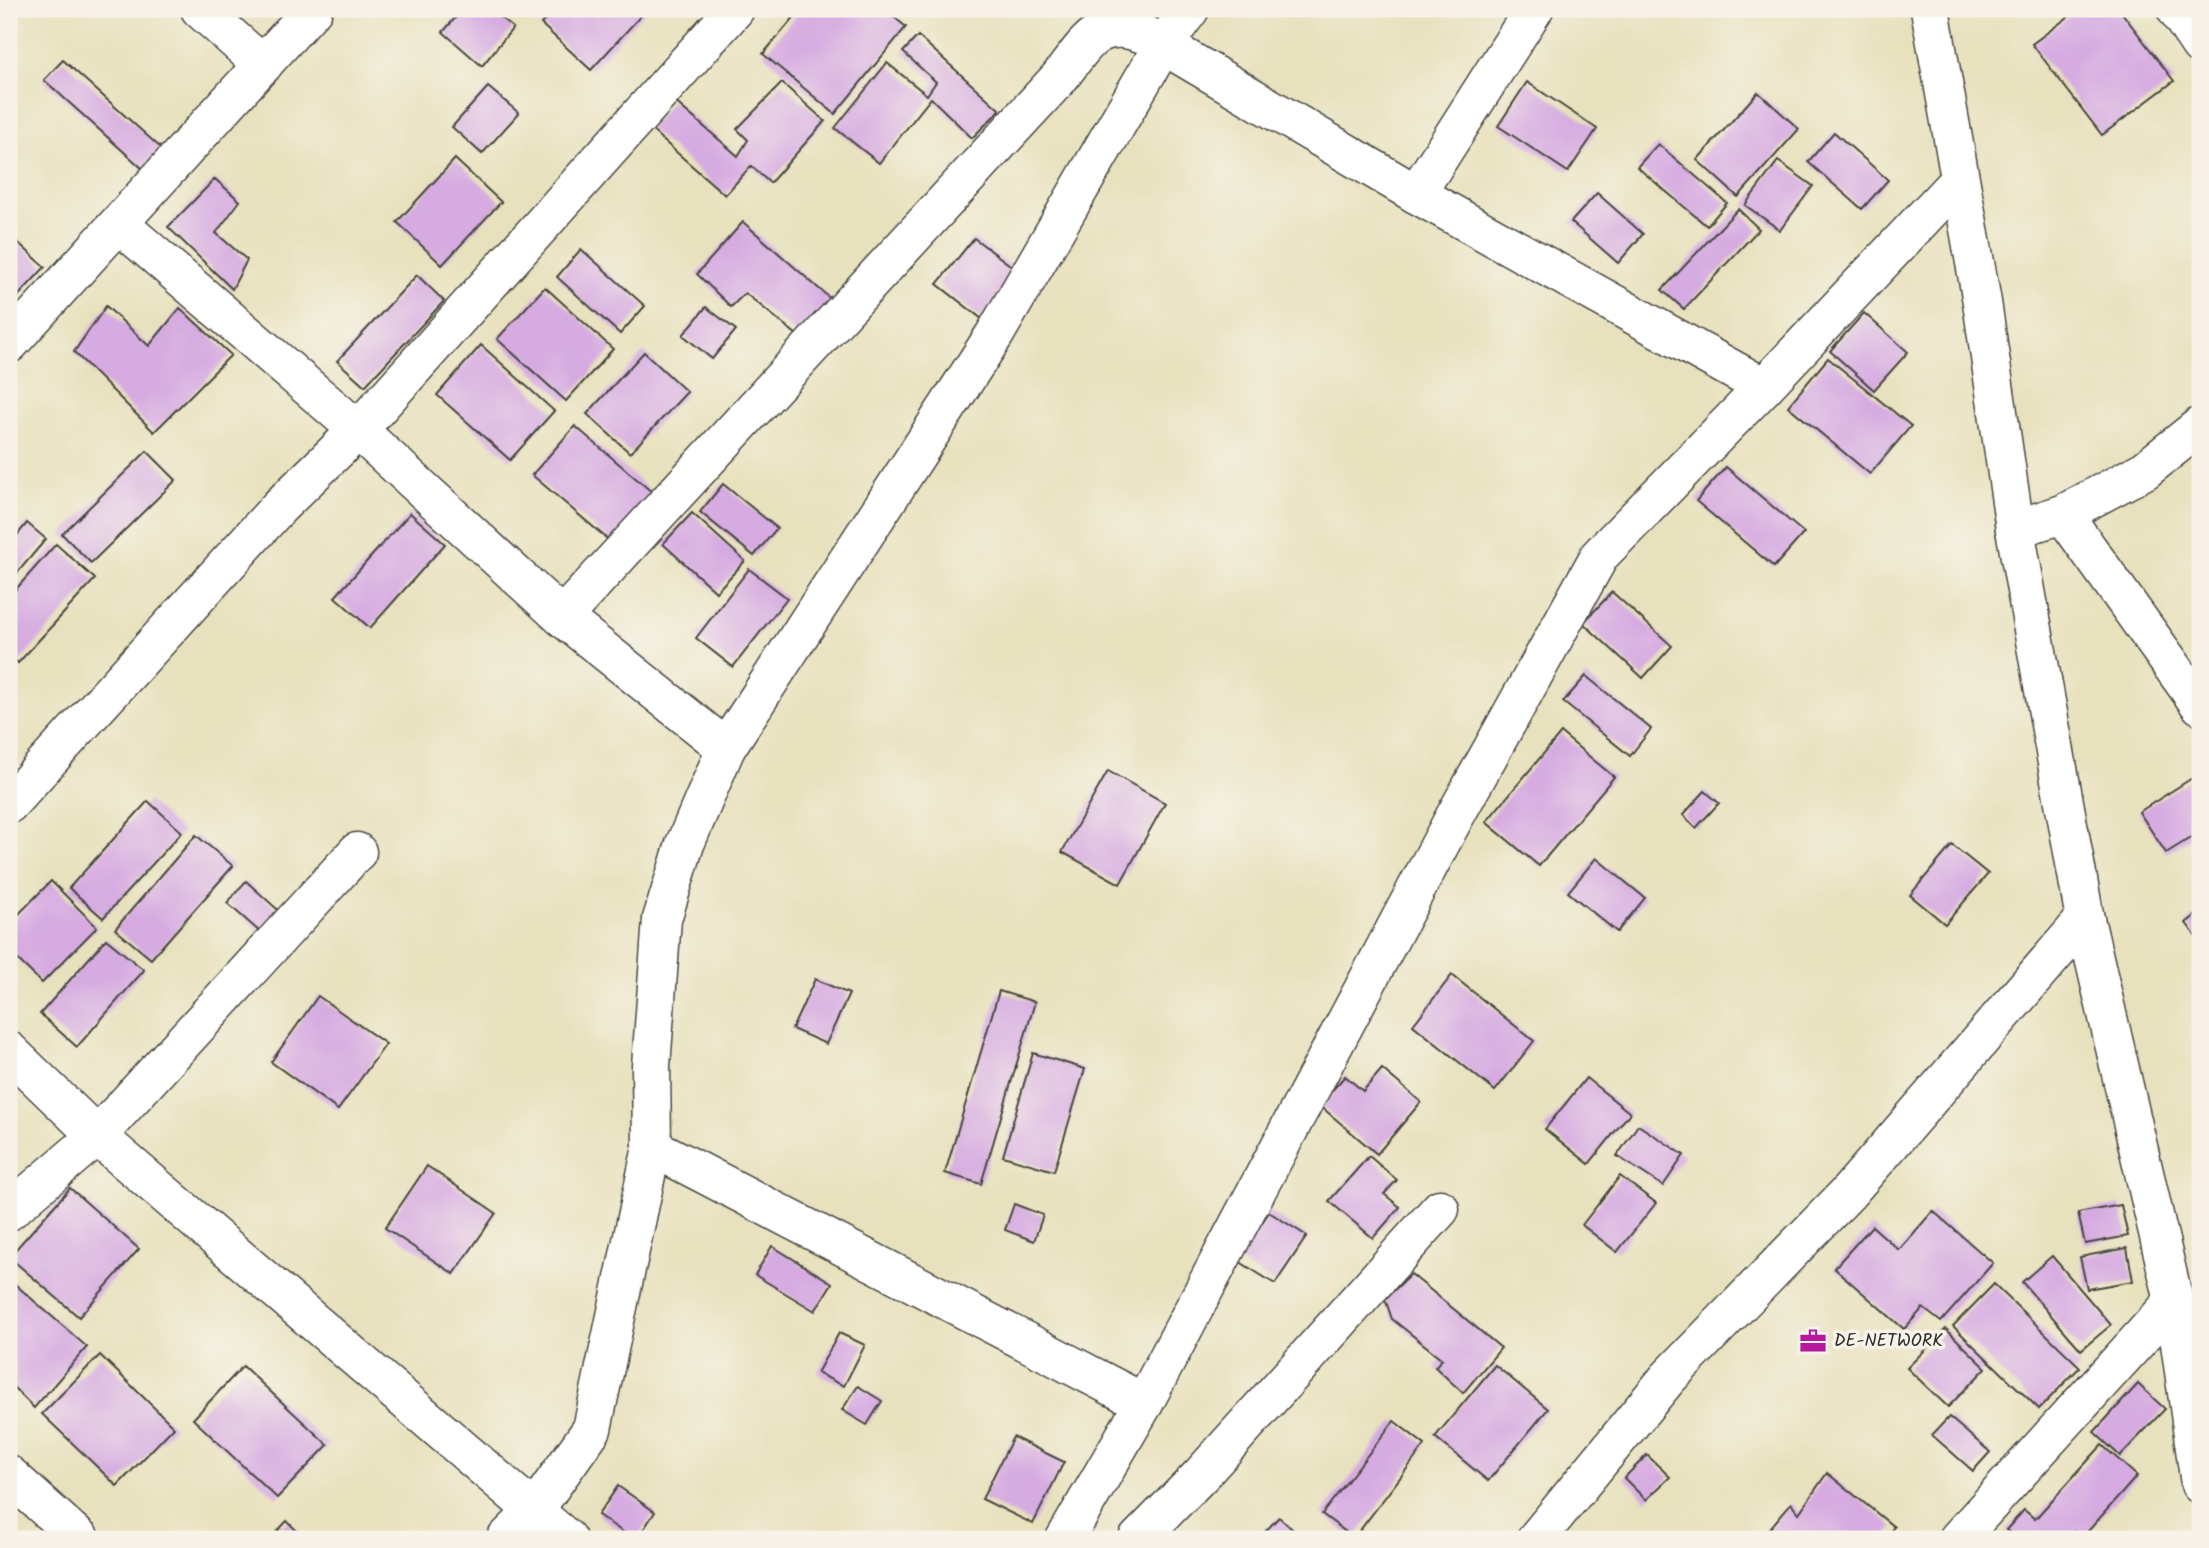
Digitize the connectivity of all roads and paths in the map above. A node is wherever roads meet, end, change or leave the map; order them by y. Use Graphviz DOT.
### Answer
graph roads {
  1 [pos="200,9"];
  2 [pos="313,9"];
  3 [pos="735,9"];
  4 [pos="1190,9"];
  5 [pos="1534,9"];
  6 [pos="1930,9"];
  7 [pos="2176,9"];
  8 [pos="1163,45"];
  9 [pos="2200,45"];
  10 [pos="264,65"];
  11 [pos="1959,180"];
  12 [pos="1416,194"];
  13 [pos="119,224"];
  14 [pos="9,344"];
  15 [pos="1764,387"];
  16 [pos="2200,426"];
  17 [pos="358,430"];
  18 [pos="2063,514"];
  19 [pos="2015,529"];
  20 [pos="562,617"];
  21 [pos="2200,705"];
  22 [pos="726,748"];
  23 [pos="9,804"];
  24 [pos="357,852"];
  25 [pos="2085,919"];
  26 [pos="9,1051"];
  27 [pos="97,1136"];
  28 [pos="652,1147"];
  29 [pos="1440,1209"];
  30 [pos="9,1210"];
  31 [pos="2174,1301"];
  32 [pos="2200,1344"];
  33 [pos="1144,1403"];
  34 [pos="9,1475"];
  35 [pos="2200,1484"];
  36 [pos="533,1512"];
  37 [pos="80,1539"];
  38 [pos="506,1539"];
  39 [pos="567,1539"];
  40 [pos="1065,1539"];
  41 [pos="1138,1539"];
  42 [pos="1536,1539"];
  43 [pos="1958,1539"];
  1 -- 10 [label="street"];
  2 -- 10 [label="street"];
  3 -- 17 [label="street"];
  4 -- 8 [label="street"];
  5 -- 12 [label="street"];
  6 -- 11 [label="street"];
  7 -- 9 [label="street"];
  8 -- 12 [label="street"];
  8 -- 20 [label="street"];
  8 -- 22 [label="street"];
  10 -- 13 [label="street"];
  11 -- 15 [label="street"];
  11 -- 19 [label="street"];
  12 -- 15 [label="street"];
  13 -- 14 [label="street"];
  13 -- 17 [label="street"];
  15 -- 33 [label="street"];
  16 -- 18 [label="street"];
  17 -- 20 [label="street"];
  17 -- 23 [label="street"];
  18 -- 19 [label="street"];
  18 -- 21 [label="street"];
  19 -- 25 [label="street"];
  20 -- 22 [label="street"];
  22 -- 28 [label="street"];
  24 -- 27 [label="street"];
  25 -- 31 [label="street"];
  25 -- 42 [label="street"];
  26 -- 27 [label="street"];
  27 -- 30 [label="street"];
  27 -- 36 [label="street"];
  28 -- 33 [label="street"];
  28 -- 36 [label="street"];
  29 -- 41 [label="street"];
  31 -- 32 [label="street"];
  31 -- 35 [label="street"];
  31 -- 43 [label="street"];
  33 -- 40 [label="street"];
  34 -- 37 [label="street"];
  36 -- 38 [label="street"];
  36 -- 39 [label="street"];
}
